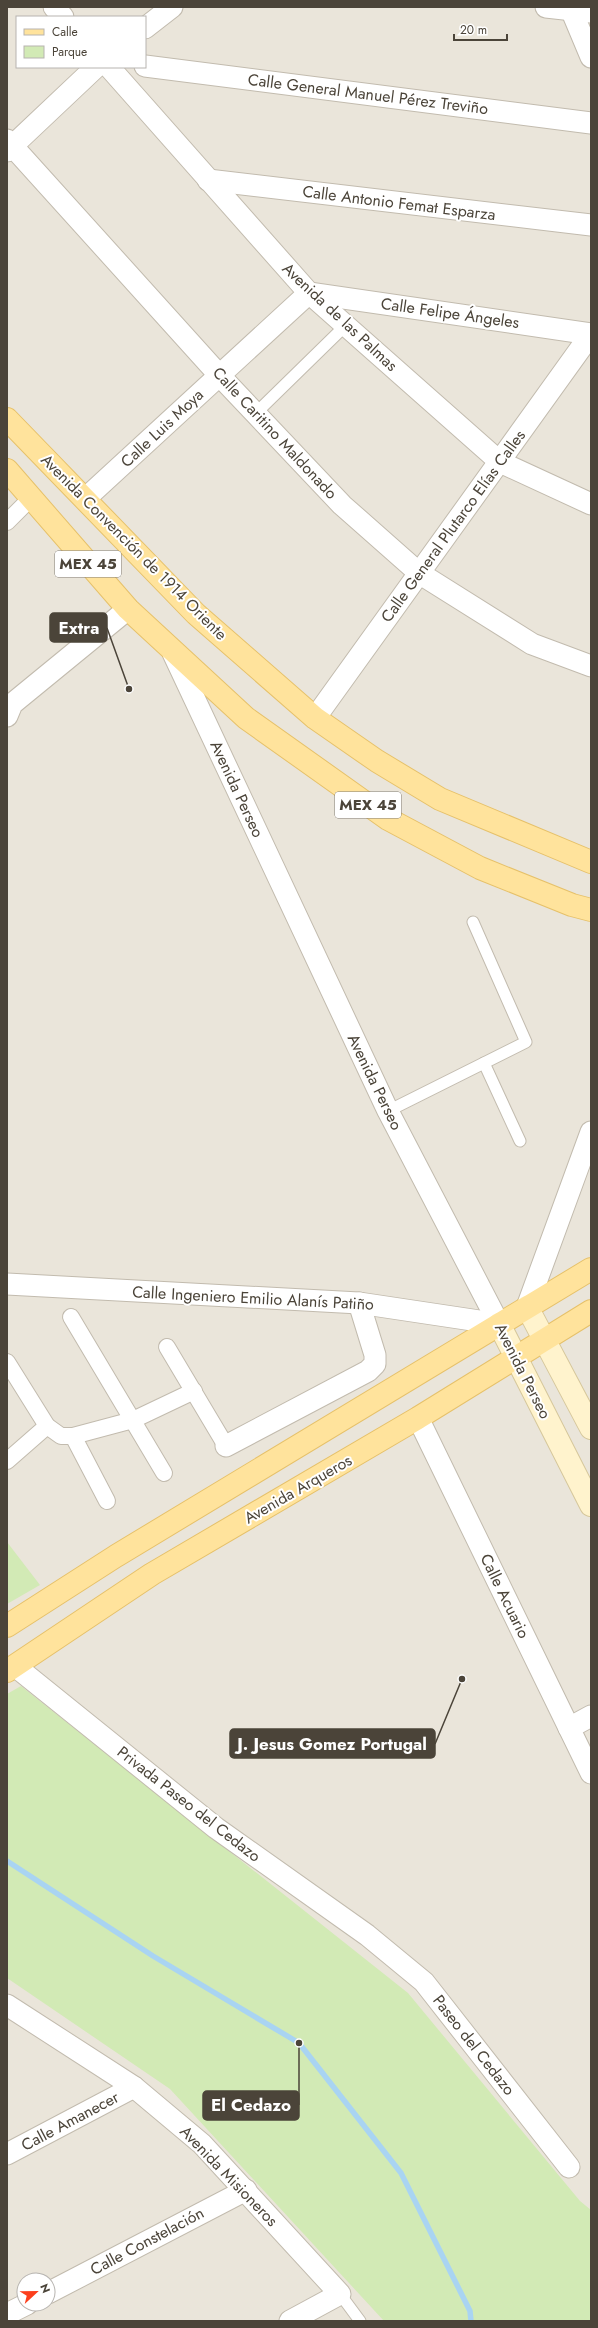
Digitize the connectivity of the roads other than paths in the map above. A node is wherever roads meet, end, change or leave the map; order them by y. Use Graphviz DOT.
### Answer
graph roads {
  1 [pos="54,7"];
  2 [pos="172,7"];
  3 [pos="546,7"];
  4 [pos="577,9"];
  5 [pos="62,16"];
  6 [pos="146,27"];
  7 [pos="591,57"];
  8 [pos="146,66"];
  9 [pos="95,68"];
  10 [pos="111,68"];
  11 [pos="591,123"];
  12 [pos="9,146"];
  13 [pos="208,180"];
  14 [pos="591,225"];
  15 [pos="309,293"];
  16 [pos="346,325"];
  17 [pos="591,334"];
  18 [pos="220,376"];
  19 [pos="256,413"];
  20 [pos="7,419"];
  21 [pos="500,462"];
  22 [pos="7,470"];
  23 [pos="31,498"];
  24 [pos="86,498"];
  25 [pos="591,504"];
  26 [pos="7,522"];
  27 [pos="419,573"];
  28 [pos="128,610"];
  29 [pos="173,653"];
  30 [pos="591,666"];
  31 [pos="7,716"];
  32 [pos="315,718"];
  33 [pos="591,862"];
  34 [pos="591,910"];
  35 [pos="473,922"];
  36 [pos="484,1064"];
  37 [pos="388,1112"];
  38 [pos="591,1132"];
  39 [pos="520,1140"];
  40 [pos="591,1269"];
  41 [pos="7,1284"];
  42 [pos="359,1303"];
  43 [pos="527,1307"];
  44 [pos="591,1311"];
  45 [pos="71,1317"];
  46 [pos="499,1324"];
  47 [pos="544,1339"];
  48 [pos="167,1346"];
  49 [pos="516,1356"];
  50 [pos="7,1362"];
  51 [pos="194,1391"];
  52 [pos="418,1418"];
  53 [pos="133,1420"];
  54 [pos="47,1426"];
  55 [pos="591,1428"];
  56 [pos="73,1436"];
  57 [pos="226,1446"];
  58 [pos="7,1461"];
  59 [pos="164,1473"];
  60 [pos="106,1501"];
  61 [pos="591,1505"];
  62 [pos="7,1626"];
  63 [pos="11,1669"];
  64 [pos="591,1716"];
  65 [pos="569,1728"];
  66 [pos="591,1773"];
  67 [pos="367,1935"];
  68 [pos="12,2015"];
  69 [pos="134,2087"];
  70 [pos="7,2154"];
  71 [pos="569,2167"];
  72 [pos="246,2190"];
  73 [pos="56,2289"];
  74 [pos="340,2294"];
  75 [pos="16,2310"];
  76 [pos="7,2314"];
  77 [pos="290,2321"];
  78 [pos="360,2321"];
  1 -- 5 [label="street"];
  2 -- 6 [label="street"];
  3 -- 4 [label="street"];
  4 -- 7 [label="street"];
  8 -- 11 [label="street, Calle General Manuel Pérez Treviño"];
  9 -- 12 [label="street"];
  10 -- 13 [label="street, Avenida de las Palmas"];
  12 -- 18 [label="street, Calle Caritino Maldonado"];
  13 -- 14 [label="street, Calle Antonio Femat Esparza"];
  13 -- 15 [label="street, Avenida de las Palmas"];
  15 -- 16 [label="street, Avenida de las Palmas"];
  15 -- 17 [label="street, Calle Felipe Ángeles"];
  15 -- 18 [label="street, Calle Luis Moya"];
  16 -- 19 [label="lane"];
  16 -- 21 [label="street, Avenida de las Palmas"];
  17 -- 21 [label="street, Calle General Plutarco Elías Calles"];
  18 -- 19 [label="street, Calle Caritino Maldonado"];
  18 -- 24 [label="street, Calle Luis Moya"];
  19 -- 27 [label="street, Calle Caritino Maldonado"];
  20 -- 24 [label="main road, Avenida Convención de 1914 Oriente / MEX 45"];
  21 -- 25 [label="street, Avenida de las Palmas"];
  21 -- 27 [label="street, Calle General Plutarco Elías Calles"];
  22 -- 23 [label="main road, MEX 45"];
  23 -- 26 [label="street"];
  23 -- 28 [label="main road, MEX 45"];
  24 -- 32 [label="main road, Avenida Convención de 1914 Oriente / MEX 45"];
  27 -- 30 [label="street, Calle Caritino Maldonado"];
  27 -- 32 [label="street, Calle General Plutarco Elías Calles"];
  28 -- 29 [label="main road, MEX 45"];
  28 -- 31 [label="street"];
  29 -- 34 [label="main road, MEX 45"];
  29 -- 37 [label="street, Avenida Perseo"];
  32 -- 33 [label="main road, Avenida Convención de 1914 Oriente / MEX 45"];
  35 -- 36 [label="lane"];
  36 -- 37 [label="lane"];
  36 -- 39 [label="lane"];
  37 -- 46 [label="street, Avenida Perseo"];
  38 -- 43 [label="street"];
  40 -- 43 [label="main road"];
  41 -- 42 [label="street, Calle Ingeniero Emilio Alanís Patiño"];
  42 -- 46 [label="street, Calle Ingeniero Emilio Alanís Patiño"];
  42 -- 57 [label="street"];
  43 -- 46 [label="main road"];
  43 -- 47 [label="main road, Avenida Perseo"];
  44 -- 47 [label="main road, Avenida Arqueros"];
  45 -- 53 [label="street"];
  46 -- 49 [label="main road, Avenida Perseo"];
  46 -- 62 [label="main road"];
  47 -- 49 [label="main road, Avenida Arqueros"];
  47 -- 55 [label="main road, Avenida Perseo"];
  48 -- 51 [label="street"];
  49 -- 52 [label="main road, Avenida Arqueros"];
  49 -- 61 [label="main road, Avenida Perseo"];
  50 -- 54 [label="street"];
  51 -- 53 [label="street"];
  51 -- 57 [label="street"];
  52 -- 63 [label="main road, Avenida Arqueros"];
  52 -- 65 [label="street, Calle Acuario"];
  53 -- 56 [label="street"];
  53 -- 59 [label="street"];
  54 -- 56 [label="street"];
  54 -- 58 [label="street"];
  56 -- 60 [label="street"];
  63 -- 67 [label="street, Privada Paseo del Cedazo"];
  64 -- 65 [label="street"];
  65 -- 66 [label="street, Calle Acuario"];
  67 -- 71 [label="street, Paseo del Cedazo"];
  68 -- 69 [label="street, Avenida Misioneros"];
  69 -- 70 [label="street, Calle Amanecer"];
  69 -- 72 [label="street, Avenida Misioneros"];
  72 -- 73 [label="street, Calle Constelación"];
  72 -- 74 [label="street, Avenida Misioneros"];
  74 -- 77 [label="street"];
  74 -- 78 [label="lane"];
  75 -- 76 [label="street"];
}
